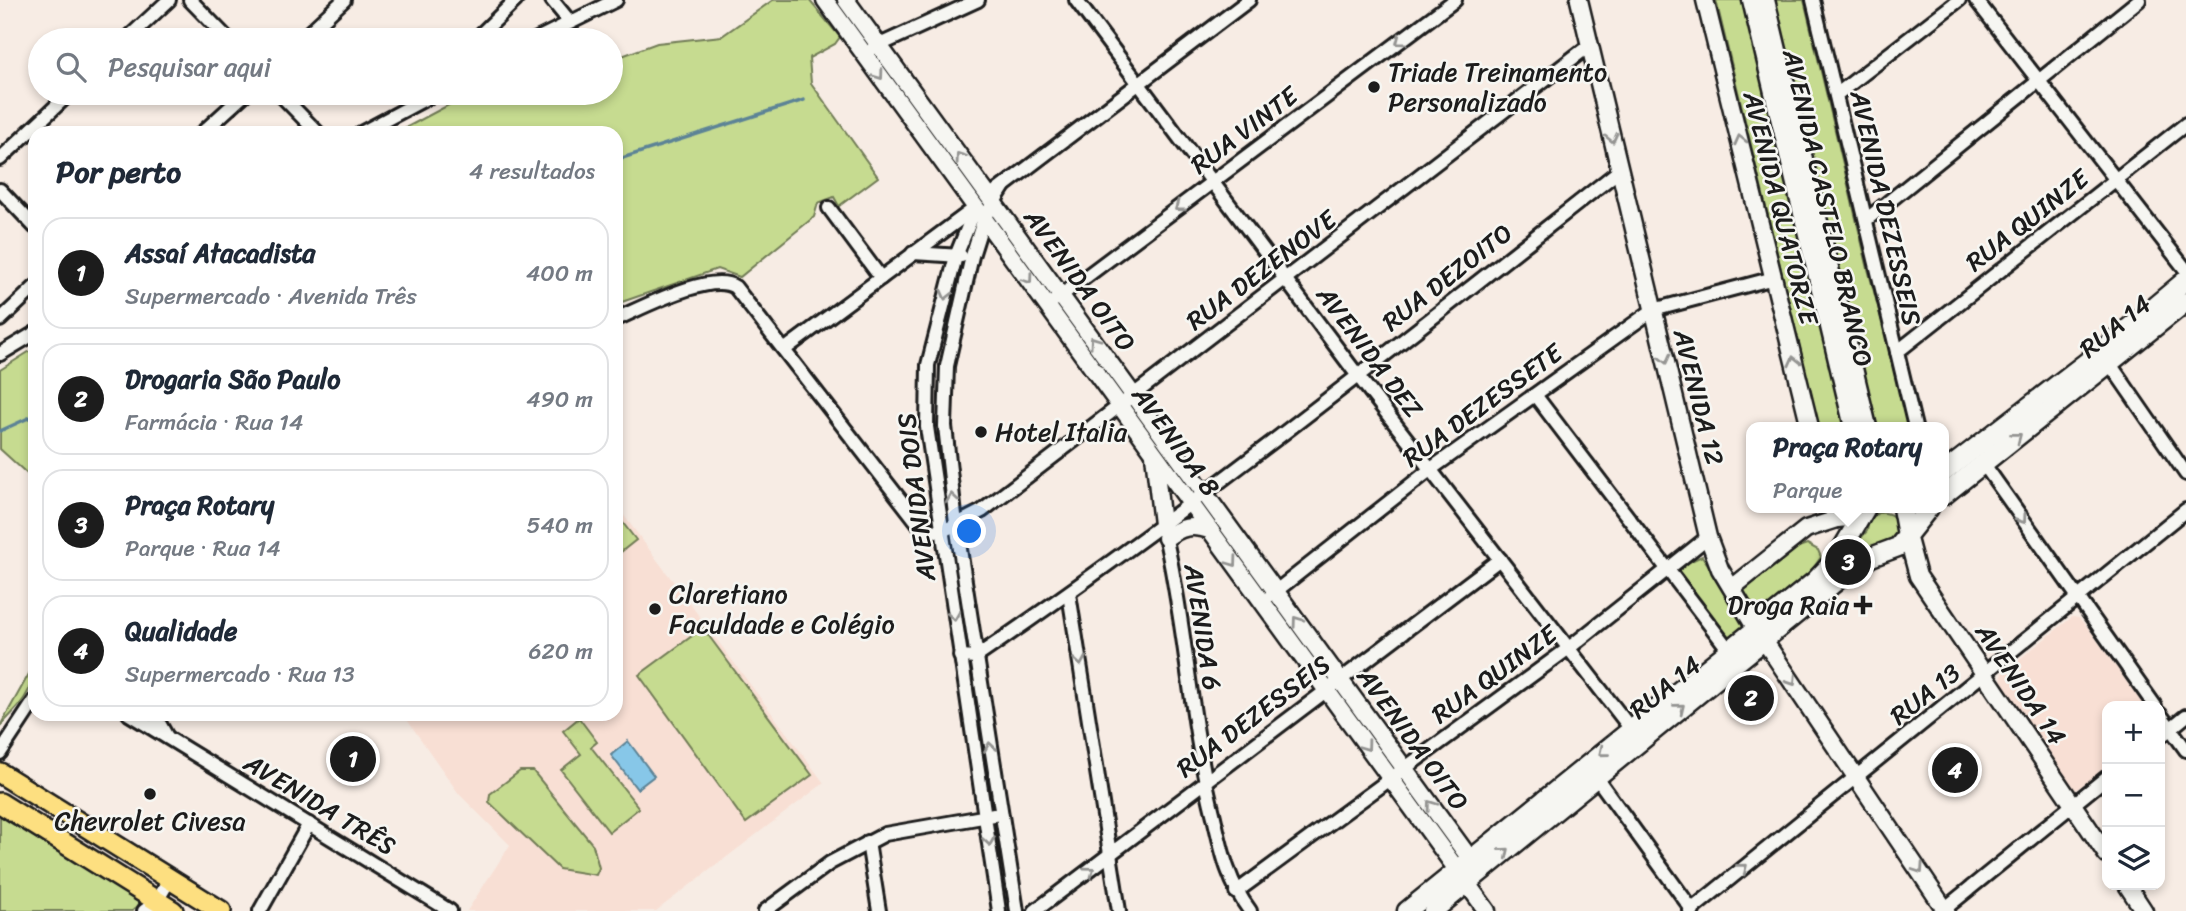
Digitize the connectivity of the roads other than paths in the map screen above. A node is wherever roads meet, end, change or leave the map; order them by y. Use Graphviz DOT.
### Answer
graph roads {
  1 [pos="169,0"];
  2 [pos="190,0"];
  3 [pos="344,0"];
  4 [pos="516,0"];
  5 [pos="552,0"];
  6 [pos="616,0"];
  7 [pos="825,0"];
  8 [pos="846,0"];
  9 [pos="978,0"];
  10 [pos="1076,0"];
  11 [pos="1249,0"];
  12 [pos="1455,0"];
  13 [pos="1579,0"];
  14 [pos="1705,0"];
  15 [pos="1752,0"];
  16 [pos="1765,0"];
  17 [pos="1813,0"];
  18 [pos="1959,0"];
  19 [pos="1976,0"];
  20 [pos="2139,0"];
  21 [pos="570,22"];
  22 [pos="139,28"];
  23 [pos="217,28"];
  24 [pos="315,28"];
  25 [pos="487,28"];
  26 [pos="559,28"];
  27 [pos="878,44"];
  28 [pos="1590,45"];
  29 [pos="864,54"];
  30 [pos="2039,80"];
  31 [pos="1140,85"];
  32 [pos="916,96"];
  33 [pos="1836,96"];
  34 [pos="57,105"];
  35 [pos="233,105"];
  36 [pos="291,105"];
  37 [pos="409,105"];
  38 [pos="414,105"];
  39 [pos="903,107"];
  40 [pos="403,111"];
  41 [pos="2186,124"];
  42 [pos="35,126"];
  43 [pos="210,126"];
  44 [pos="311,126"];
  45 [pos="374,126"];
  46 [pos="28,133"];
  47 [pos="0,159"];
  48 [pos="1620,170"];
  49 [pos="2115,180"];
  50 [pos="1213,182"];
  51 [pos="0,190"];
  52 [pos="986,207"];
  53 [pos="829,208"];
  54 [pos="28,220"];
  55 [pos="1866,220"];
  56 [pos="913,253"];
  57 [pos="956,256"];
  58 [pos="972,256"];
  59 [pos="2186,270"];
  60 [pos="881,278"];
  61 [pos="1773,278"];
  62 [pos="1286,280"];
  63 [pos="2186,280"];
  64 [pos="28,294"];
  65 [pos="1061,295"];
  66 [pos="2186,302"];
  67 [pos="1047,305"];
  68 [pos="1653,310"];
  69 [pos="623,316"];
  70 [pos="0,320"];
  71 [pos="28,337"];
  72 [pos="784,350"];
  73 [pos="1897,352"];
  74 [pos="0,354"];
  75 [pos="2110,364"];
  76 [pos="1359,376"];
  77 [pos="1535,395"];
  78 [pos="1134,396"];
  79 [pos="1121,407"];
  80 [pos="1809,422"];
  81 [pos="1853,422"];
  82 [pos="1866,422"];
  83 [pos="1914,422"];
  84 [pos="1154,452"];
  85 [pos="1983,463"];
  86 [pos="1949,467"];
  87 [pos="1431,469"];
  88 [pos="2186,474"];
  89 [pos="1949,491"];
  90 [pos="1204,493"];
  91 [pos="1190,502"];
  92 [pos="2186,510"];
  93 [pos="1862,513"];
  94 [pos="1903,513"];
  95 [pos="1925,513"];
  96 [pos="1834,514"];
  97 [pos="956,524"];
  98 [pos="1210,530"];
  99 [pos="941,532"];
  100 [pos="1907,535"];
  101 [pos="1165,537"];
  102 [pos="1708,537"];
  103 [pos="1142,539"];
  104 [pos="1500,559"];
  105 [pos="1667,570"];
  106 [pos="1732,588"];
  107 [pos="1275,591"];
  108 [pos="1069,594"];
  109 [pos="2077,597"];
  110 [pos="1263,603"];
  111 [pos="1760,634"];
  112 [pos="1569,648"];
  113 [pos="1729,650"];
  114 [pos="960,656"];
  115 [pos="976,657"];
  116 [pos="979,675"];
  117 [pos="1984,676"];
  118 [pos="964,677"];
  119 [pos="1339,679"];
  120 [pos="1326,690"];
  121 [pos="2151,701"];
  122 [pos="28,711"];
  123 [pos="2186,716"];
  124 [pos="141,721"];
  125 [pos="158,721"];
  126 [pos="1632,729"];
  127 [pos="2165,733"];
  128 [pos="167,737"];
  129 [pos="2186,750"];
  130 [pos="0,753"];
  131 [pos="1404,767"];
  132 [pos="0,773"];
  133 [pos="1595,777"];
  134 [pos="1389,778"];
  135 [pos="1855,778"];
  136 [pos="1205,781"];
  137 [pos="2102,781"];
  138 [pos="0,803"];
  139 [pos="2073,805"];
  140 [pos="1001,814"];
  141 [pos="985,817"];
  142 [pos="309,824"];
  143 [pos="868,842"];
  144 [pos="2102,848"];
  145 [pos="1111,855"];
  146 [pos="138,859"];
  147 [pos="1465,872"];
  148 [pos="170,879"];
  149 [pos="127,882"];
  150 [pos="2130,890"];
  151 [pos="1236,892"];
  152 [pos="158,908"];
  153 [pos="210,909"];
  154 [pos="1944,910"];
  155 [pos="260,911"];
  156 [pos="450,911"];
  157 [pos="765,911"];
  158 [pos="880,911"];
  159 [pos="999,911"];
  160 [pos="1017,911"];
  161 [pos="1035,911"];
  162 [pos="1119,911"];
  163 [pos="1250,911"];
  164 [pos="1406,911"];
  165 [pos="1433,911"];
  166 [pos="1486,911"];
  167 [pos="1692,911"];
  168 [pos="2144,911"];
  1 -- 22 [label="street"];
  2 -- 23 [label="street"];
  3 -- 24 [label="street"];
  4 -- 25 [label="street"];
  5 -- 21 [label="street"];
  6 -- 21 [label="street"];
  7 -- 29 [label="street, AVENIDA 8"];
  8 -- 27 [label="street, AVENIDA OITO"];
  9 -- 27 [label="street"];
  10 -- 31 [label="street, AVENIDA DEZ"];
  11 -- 31 [label="street"];
  12 -- 50 [label="street, RUA VINTE, one-way"];
  13 -- 28 [label="street, AVENIDA 12"];
  61 -- 14 [label="street, AVENIDA QUATORZE, one-way"];
  15 -- 81 [label="main road, AVENIDA CASTELO BRANCO"];
  16 -- 82 [label="main road, AVENIDA CASTELO BRANCO"];
  17 -- 33 [label="street, AVENIDA DEZESSEIS"];
  18 -- 33 [label="street"];
  19 -- 30 [label="street"];
  20 -- 30 [label="street"];
  21 -- 26 [label="street"];
  27 -- 29 [label="street"];
  27 -- 32 [label="street, AVENIDA OITO"];
  28 -- 48 [label="street, AVENIDA 12, one-way"];
  28 -- 62 [label="street, RUA DEZENOVE"];
  29 -- 39 [label="street, AVENIDA 8, one-way"];
  30 -- 49 [label="street"];
  30 -- 55 [label="street"];
  31 -- 50 [label="street, AVENIDA DEZ"];
  31 -- 52 [label="street"];
  32 -- 39 [label="street"];
  52 -- 32 [label="street, AVENIDA OITO, one-way"];
  33 -- 55 [label="street, AVENIDA DEZESSEIS"];
  34 -- 42 [label="street"];
  35 -- 43 [label="street"];
  36 -- 44 [label="street"];
  37 -- 40 [label="street"];
  38 -- 40 [label="street"];
  39 -- 52 [label="street, AVENIDA 8"];
  40 -- 45 [label="street"];
  41 -- 49 [label="street, RUA QUINZE"];
  46 -- 47 [label="street"];
  48 -- 68 [label="street, AVENIDA 12"];
  48 -- 76 [label="street, RUA DEZOITO"];
  49 -- 59 [label="street"];
  49 -- 73 [label="street, RUA QUINZE"];
  50 -- 62 [label="street, AVENIDA DEZ"];
  50 -- 65 [label="street, RUA VINTE, one-way"];
  51 -- 54 [label="street"];
  52 -- 56 [label="street"];
  52 -- 57 [label="street, AVENIDA DOIS"];
  52 -- 58 [label="street, AVENIDA DOIS"];
  52 -- 65 [label="street, AVENIDA OITO"];
  52 -- 67 [label="street, AVENIDA 8, one-way"];
  53 -- 60 [label="street"];
  55 -- 73 [label="street, AVENIDA DEZESSEIS"];
  56 -- 57 [label="street"];
  56 -- 60 [label="street"];
  57 -- 58 [label="street"];
  57 -- 99 [label="street, AVENIDA DOIS, one-way"];
  97 -- 58 [label="street, AVENIDA DOIS, one-way"];
  60 -- 72 [label="street"];
  61 -- 68 [label="street, RUA DEZESSETE"];
  80 -- 61 [label="street, AVENIDA QUATORZE, one-way"];
  62 -- 76 [label="street, AVENIDA DEZ"];
  62 -- 78 [label="street, RUA DEZENOVE"];
  63 -- 86 [label="main road, RUA 14"];
  64 -- 70 [label="street"];
  65 -- 67 [label="street, RUA VINTE"];
  78 -- 65 [label="street, AVENIDA OITO, one-way"];
  66 -- 75 [label="main road, RUA 14"];
  67 -- 79 [label="street, AVENIDA 8"];
  68 -- 77 [label="street, RUA DEZESSETE"];
  68 -- 102 [label="street, AVENIDA 12, one-way"];
  69 -- 72 [label="street"];
  71 -- 74 [label="street"];
  72 -- 99 [label="street"];
  73 -- 83 [label="street, AVENIDA DEZESSEIS"];
  85 -- 75 [label="main road, RUA 14, one-way"];
  75 -- 88 [label="street"];
  76 -- 87 [label="street, AVENIDA DEZ"];
  76 -- 90 [label="street, RUA DEZOITO"];
  77 -- 87 [label="street, RUA DEZESSETE"];
  77 -- 105 [label="street"];
  78 -- 79 [label="street, RUA DEZENOVE"];
  78 -- 90 [label="street, AVENIDA OITO"];
  79 -- 84 [label="street, AVENIDA 8"];
  79 -- 97 [label="street, RUA DEZENOVE"];
  84 -- 91 [label="street, AVENIDA 8"];
  84 -- 101 [label="street"];
  85 -- 89 [label="main road, RUA 14"];
  85 -- 109 [label="street, one-way"];
  87 -- 104 [label="street, AVENIDA DEZ"];
  87 -- 107 [label="street, RUA DEZESSETE"];
  90 -- 91 [label="street, RUA DEZOITO"];
  90 -- 107 [label="street, AVENIDA OITO"];
  91 -- 98 [label="street, AVENIDA 8"];
  91 -- 101 [label="street, RUA DEZOITO"];
  92 -- 109 [label="street, RUA 13"];
  93 -- 111 [label="main road, RUA 14"];
  94 -- 100 [label="main road"];
  95 -- 100 [label="main road, RUA 14"];
  96 -- 106 [label="street"];
  97 -- 99 [label="street, RUA DEZENOVE"];
  97 -- 115 [label="street, AVENIDA DOIS"];
  98 -- 101 [label="street"];
  98 -- 110 [label="street, AVENIDA 8, one-way"];
  99 -- 114 [label="street, AVENIDA DOIS, one-way"];
  100 -- 111 [label="main road, RUA 14"];
  100 -- 117 [label="street, AVENIDA 14"];
  101 -- 103 [label="street, RUA DEZOITO"];
  101 -- 103 [label="street, AVENIDA 6"];
  101 -- 136 [label="street, AVENIDA 6"];
  102 -- 105 [label="street, RUA QUINZE"];
  102 -- 106 [label="street, AVENIDA 12"];
  103 -- 108 [label="street, RUA DEZOITO"];
  104 -- 112 [label="street, AVENIDA DEZ"];
  104 -- 119 [label="street, RUA DEZESSEIS"];
  105 -- 112 [label="street, RUA QUINZE"];
  105 -- 113 [label="street"];
  106 -- 111 [label="street, AVENIDA 12"];
  107 -- 110 [label="street, RUA DEZESSETE"];
  119 -- 107 [label="street, AVENIDA OITO, one-way"];
  108 -- 115 [label="street, RUA DEZOITO"];
  108 -- 145 [label="street, one-way"];
  109 -- 117 [label="street, RUA 13"];
  109 -- 121 [label="street"];
  110 -- 120 [label="street, AVENIDA 8"];
  111 -- 113 [label="main road, RUA 14"];
  133 -- 111 [label="main road, RUA 14, one-way"];
  111 -- 135 [label="street, AVENIDA 12, one-way"];
  112 -- 126 [label="street, AVENIDA DEZ"];
  112 -- 131 [label="street, RUA QUINZE"];
  113 -- 126 [label="main road, RUA 14"];
  114 -- 115 [label="street"];
  114 -- 118 [label="street, AVENIDA DOIS"];
  115 -- 116 [label="street, AVENIDA DOIS"];
  116 -- 118 [label="street"];
  140 -- 116 [label="street, AVENIDA DOIS, one-way"];
  117 -- 135 [label="street, RUA 13"];
  117 -- 139 [label="street, AVENIDA 14"];
  118 -- 141 [label="street, AVENIDA DOIS"];
  119 -- 120 [label="street, RUA DEZESSEIS"];
  119 -- 131 [label="street, AVENIDA OITO"];
  120 -- 134 [label="street, AVENIDA 8, one-way"];
  120 -- 136 [label="street, RUA DEZESSEIS"];
  122 -- 130 [label="street"];
  123 -- 127 [label="street"];
  124 -- 128 [label="street, AVENIDA TRÊS"];
  125 -- 128 [label="street"];
  126 -- 147 [label="main road, RUA 14, one-way"];
  127 -- 129 [label="street"];
  128 -- 142 [label="street, AVENIDA TRÊS"];
  131 -- 134 [label="street, RUA QUINZE"];
  147 -- 131 [label="street, AVENIDA OITO, one-way"];
  132 -- 146 [label="main road"];
  147 -- 133 [label="main road, RUA 14, one-way"];
  133 -- 167 [label="street"];
  134 -- 147 [label="street, AVENIDA 8"];
  134 -- 151 [label="street, RUA QUINZE"];
  135 -- 154 [label="street, AVENIDA 12, one-way"];
  167 -- 135 [label="street, RUA 13, one-way"];
  136 -- 145 [label="street, RUA DEZESSEIS"];
  136 -- 151 [label="street, AVENIDA 6"];
  137 -- 139 [label="street"];
  138 -- 149 [label="main road"];
  139 -- 144 [label="street, AVENIDA 14"];
  139 -- 154 [label="street"];
  140 -- 141 [label="street"];
  140 -- 160 [label="street, AVENIDA DOIS"];
  141 -- 143 [label="street"];
  141 -- 159 [label="street, AVENIDA DOIS, one-way"];
  142 -- 155 [label="street"];
  142 -- 156 [label="street, AVENIDA TRÊS"];
  143 -- 157 [label="street"];
  143 -- 158 [label="street"];
  161 -- 145 [label="street, RUA DEZESSEIS, one-way"];
  145 -- 162 [label="street"];
  146 -- 148 [label="main road"];
  146 -- 149 [label="main road"];
  147 -- 164 [label="main road, RUA 14"];
  147 -- 165 [label="main road, RUA 14"];
  147 -- 166 [label="street, AVENIDA 8"];
  148 -- 152 [label="street"];
  148 -- 153 [label="main road"];
  149 -- 152 [label="main road"];
  150 -- 168 [label="street"];
  151 -- 163 [label="street, AVENIDA 6"];
}
